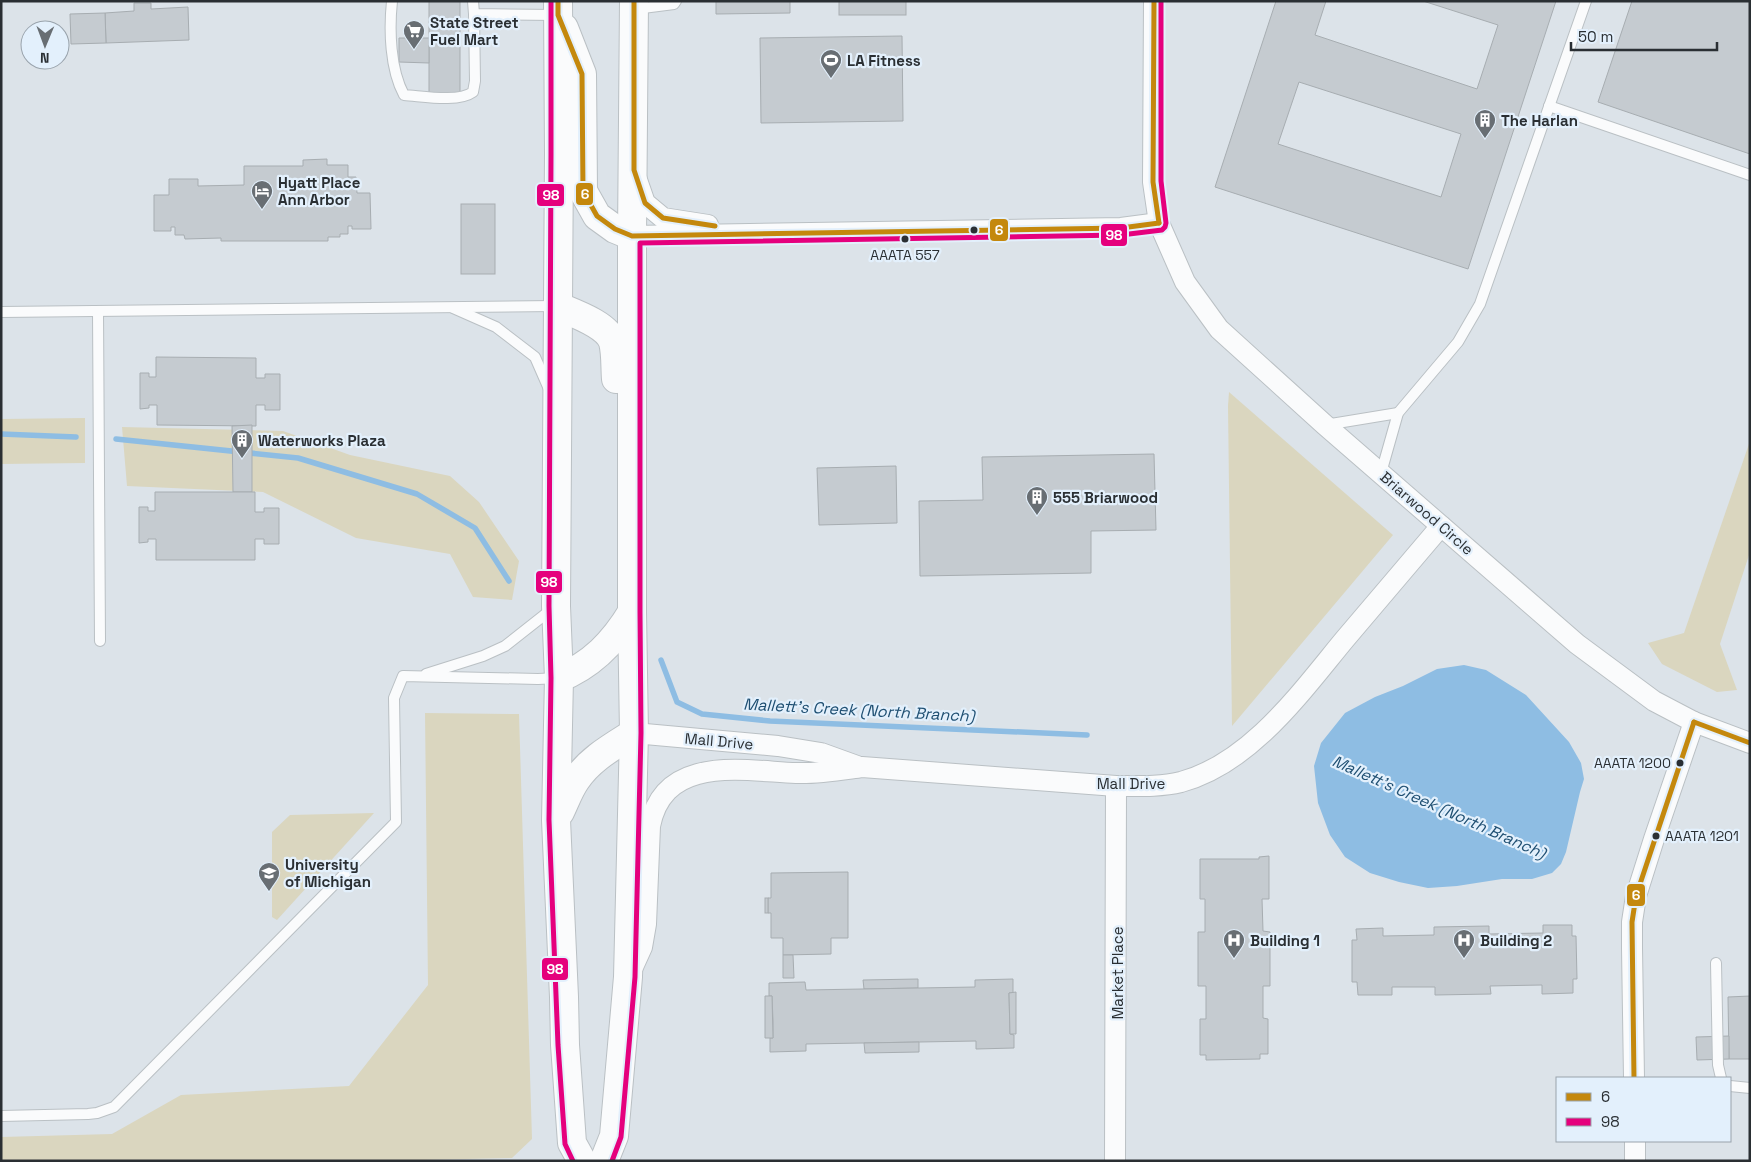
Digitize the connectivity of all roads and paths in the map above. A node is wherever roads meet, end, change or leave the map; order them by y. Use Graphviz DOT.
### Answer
graph roads {
  1 [pos="392,1"];
  2 [pos="473,1"];
  3 [pos="676,1"];
  4 [pos="1154,1"];
  5 [pos="1586,1"];
  6 [pos="634,5"];
  7 [pos="558,8"];
  8 [pos="474,14"];
  9 [pos="1549,106"];
  10 [pos="634,170"];
  11 [pos="1750,175"];
  12 [pos="1159,223"];
  13 [pos="757,233"];
  14 [pos="632,236"];
  15 [pos="450,306"];
  16 [pos="557,306"];
  17 [pos="98,311"];
  18 [pos="1,312"];
  19 [pos="557,407"];
  20 [pos="1398,413"];
  21 [pos="1325,425"];
  22 [pos="1381,473"];
  23 [pos="632,521"];
  24 [pos="1441,526"];
  25 [pos="556,606"];
  26 [pos="632,612"];
  27 [pos="100,641"];
  28 [pos="418,677"];
  29 [pos="559,678"];
  30 [pos="1694,722"];
  31 [pos="634,733"];
  32 [pos="1750,743"];
  33 [pos="862,768"];
  34 [pos="1116,786"];
  35 [pos="556,820"];
  36 [pos="1716,963"];
  37 [pos="628,977"];
  38 [pos="1634,1077"];
  39 [pos="1721,1077"];
  40 [pos="1731,1086"];
  41 [pos="1750,1088"];
  42 [pos="1,1116"];
  43 [pos="1635,1142"];
  44 [pos="582,1161"];
  45 [pos="604,1161"];
  46 [pos="1115,1161"];
  47 [pos="1635,1161"];
  1 -- 8 [label="lane"];
  2 -- 8 [label="lane"];
  3 -- 6 [label="lane"];
  4 -- 12 [label="street, Briarwood Circle"];
  5 -- 9 [label="lane"];
  6 -- 10 [label="main road"];
  7 -- 8 [label="lane"];
  7 -- 14 [label="main road"];
  7 -- 16 [label="main road"];
  9 -- 11 [label="lane"];
  9 -- 20 [label="lane"];
  10 -- 13 [label="street"];
  10 -- 14 [label="main road"];
  12 -- 13 [label="street"];
  12 -- 21 [label="street, Briarwood Circle"];
  13 -- 14 [label="street"];
  14 -- 23 [label="main road"];
  15 -- 16 [label="lane"];
  15 -- 17 [label="lane"];
  15 -- 19 [label="lane"];
  16 -- 19 [label="main road"];
  16 -- 23 [label="main road"];
  17 -- 18 [label="lane"];
  17 -- 27 [label="lane"];
  19 -- 25 [label="main road"];
  20 -- 21 [label="lane"];
  20 -- 22 [label="lane"];
  21 -- 22 [label="street, Briarwood Circle"];
  22 -- 24 [label="street, Briarwood Circle"];
  23 -- 26 [label="main road"];
  24 -- 30 [label="street, Briarwood Circle"];
  24 -- 34 [label="street, Mall Drive"];
  25 -- 28 [label="lane"];
  25 -- 29 [label="main road"];
  26 -- 29 [label="main road"];
  26 -- 31 [label="main road"];
  28 -- 29 [label="lane"];
  28 -- 42 [label="lane"];
  29 -- 35 [label="main road"];
  30 -- 32 [label="street, Briarwood Circle"];
  30 -- 38 [label="street"];
  31 -- 33 [label="street, Mall Drive"];
  31 -- 35 [label="main road"];
  31 -- 37 [label="main road"];
  33 -- 34 [label="street, Mall Drive"];
  33 -- 37 [label="street, Mall Drive"];
  34 -- 46 [label="street, Market Place"];
  35 -- 44 [label="main road"];
  36 -- 39 [label="lane"];
  37 -- 45 [label="main road"];
  40 -- 41 [label="lane"];
  43 -- 47 [label="street"];
}
